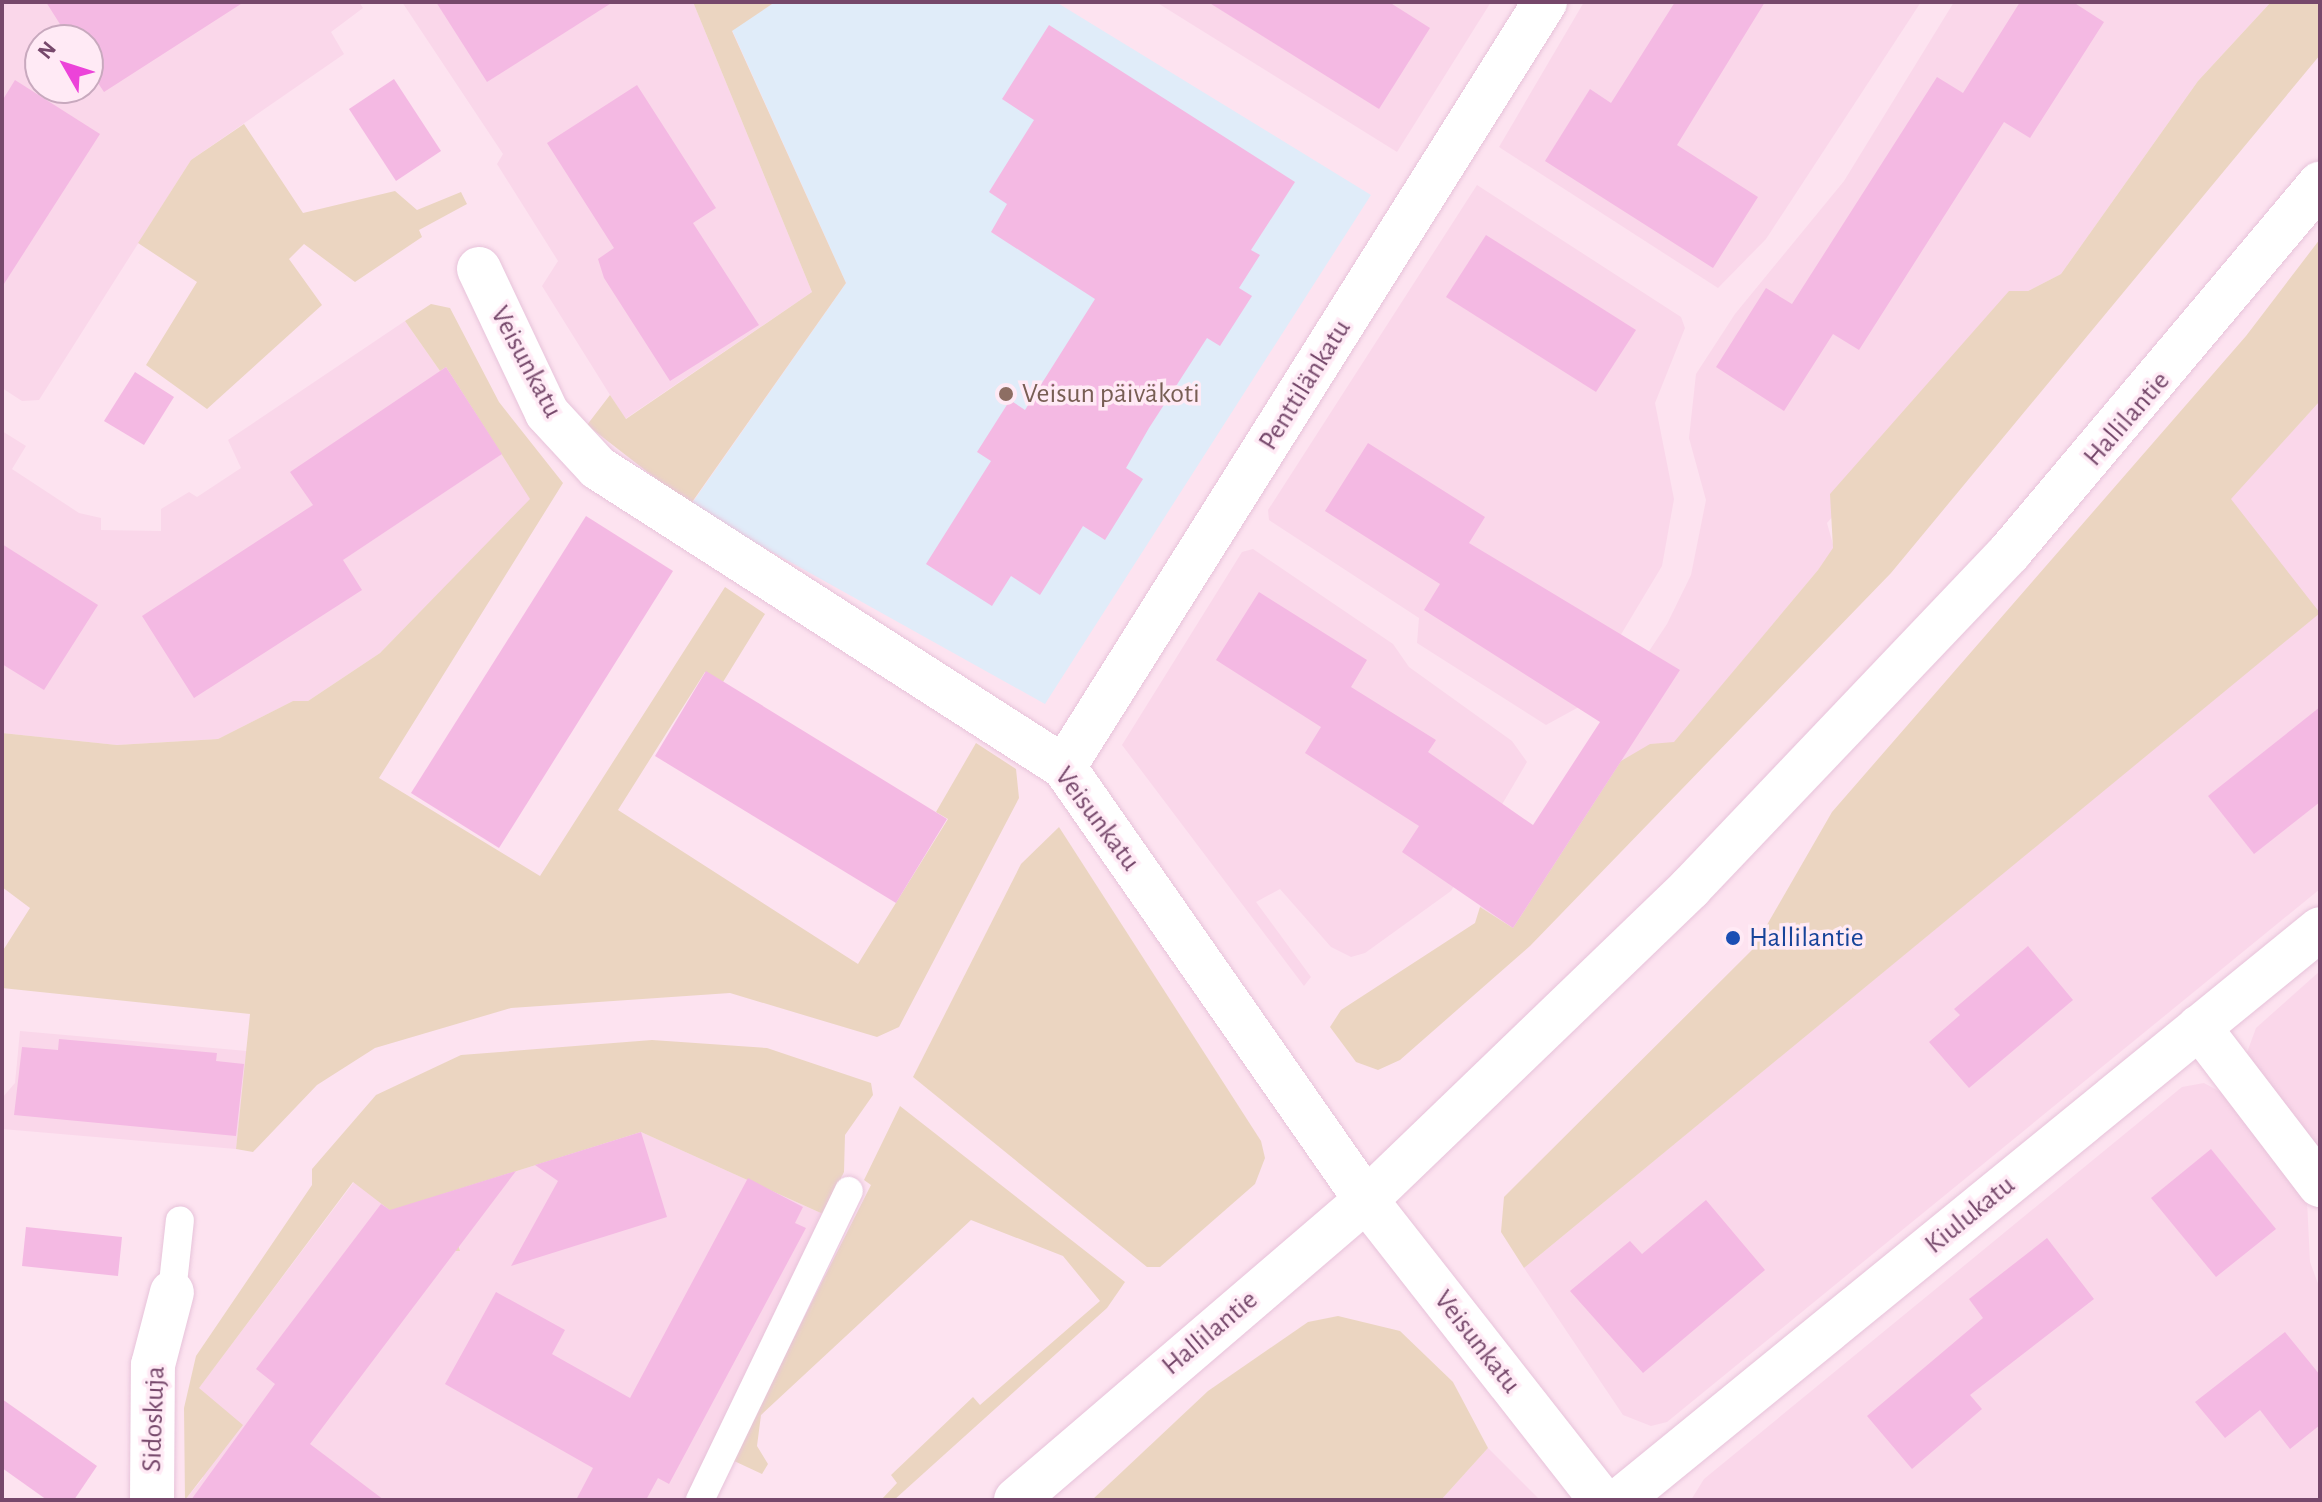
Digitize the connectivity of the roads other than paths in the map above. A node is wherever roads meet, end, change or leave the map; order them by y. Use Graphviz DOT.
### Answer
graph roads {
  1 [pos="1545,2"];
  2 [pos="2320,184"];
  3 [pos="479,269"];
  4 [pos="1064,767"];
  5 [pos="2320,929"];
  6 [pos="2199,1027"];
  7 [pos="2320,1185"];
  8 [pos="849,1191"];
  9 [pos="1366,1200"];
  10 [pos="180,1220"];
  11 [pos="172,1292"];
  12 [pos="152,1500"];
  13 [pos="700,1500"];
  14 [pos="1016,1500"];
  15 [pos="1601,1500"];
  16 [pos="1620,1500"];
  1 -- 4 [label="street, Penttilänkatu"];
  2 -- 9 [label="street, Hallilantie"];
  3 -- 4 [label="street, Veisunkatu"];
  4 -- 9 [label="street, Veisunkatu"];
  5 -- 6 [label="street, Kiulukatu"];
  6 -- 7 [label="street"];
  6 -- 16 [label="street, Kiulukatu"];
  8 -- 13 [label="lane"];
  9 -- 14 [label="street, Hallilantie"];
  9 -- 15 [label="street, Veisunkatu"];
  10 -- 11 [label="lane"];
  11 -- 12 [label="street, Sidoskuja"];
}
